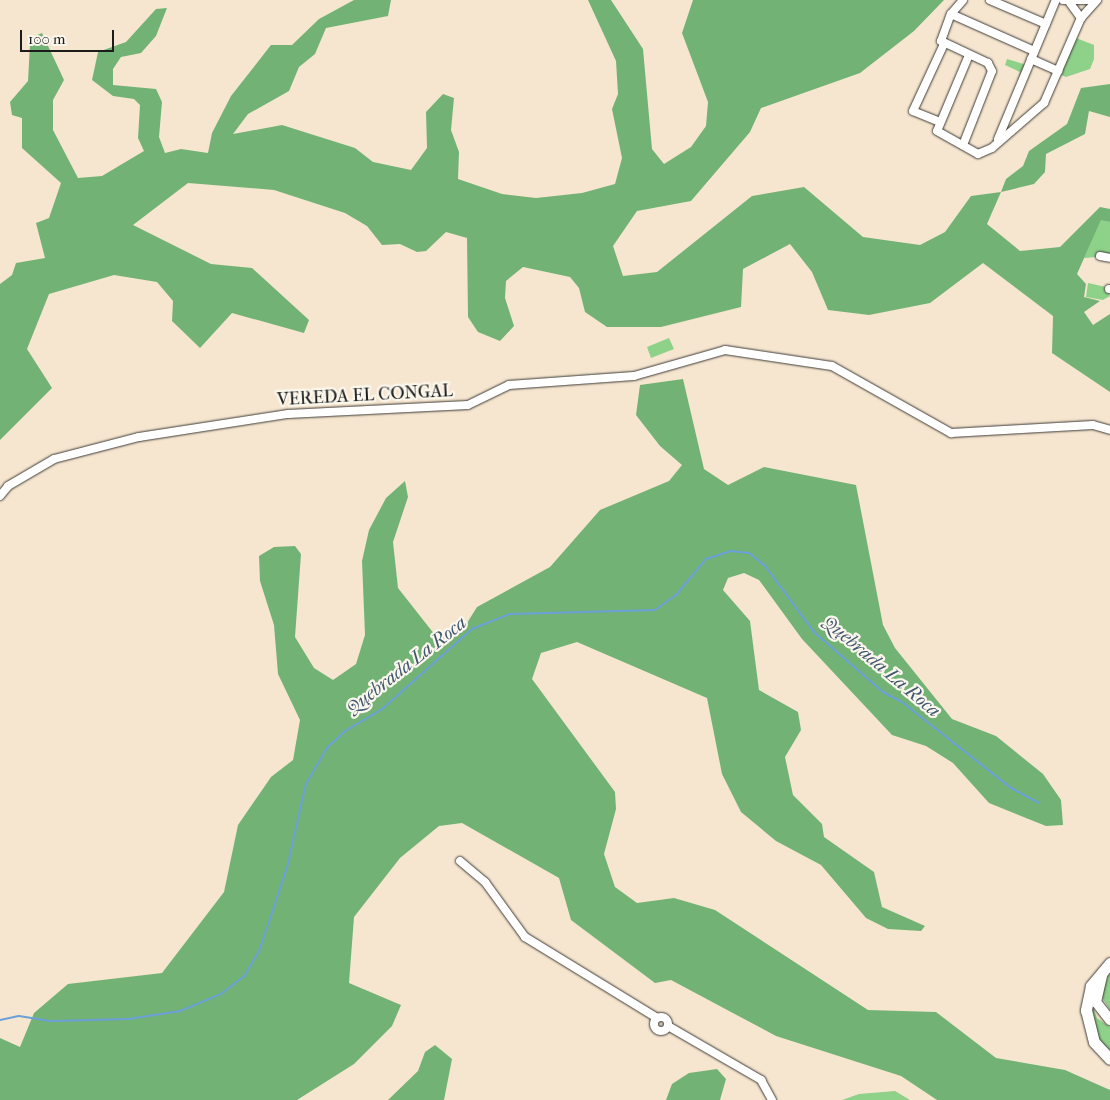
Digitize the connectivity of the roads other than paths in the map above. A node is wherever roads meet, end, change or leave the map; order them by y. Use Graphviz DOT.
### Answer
graph roads {
  1 [pos="964,0"];
  2 [pos="990,0"];
  3 [pos="1056,0"];
  4 [pos="1092,0"];
  5 [pos="1097,0"];
  6 [pos="1067,1"];
  7 [pos="951,14"];
  8 [pos="1081,18"];
  9 [pos="1046,24"];
  10 [pos="944,44"];
  11 [pos="1034,50"];
  12 [pos="970,55"];
  13 [pos="1031,59"];
  14 [pos="1058,71"];
  15 [pos="940,122"];
  16 [pos="998,141"];
  17 [pos="963,144"];
  18 [pos="1100,256"];
  19 [pos="1110,258"];
  20 [pos="1110,430"];
  21 [pos="0,496"];
  22 [pos="460,861"];
  23 [pos="1110,963"];
  24 [pos="1110,1020"];
  25 [pos="1110,1059"];
  26 [pos="772,1100"];
  1 -- 7 [label="street"];
  2 -- 9 [label="street"];
  3 -- 9 [label="street"];
  4 -- 6 [label="street"];
  5 -- 8 [label="street"];
  6 -- 8 [label="street"];
  7 -- 10 [label="street"];
  7 -- 11 [label="street"];
  8 -- 14 [label="street"];
  9 -- 11 [label="street"];
  10 -- 12 [label="street"];
  10 -- 15 [label="street"];
  11 -- 13 [label="street"];
  12 -- 15 [label="street"];
  12 -- 17 [label="street"];
  13 -- 14 [label="street"];
  13 -- 16 [label="street"];
  14 -- 16 [label="street"];
  15 -- 17 [label="street"];
  16 -- 17 [label="street"];
  18 -- 19 [label="street"];
  20 -- 21 [label="street, VEREDA EL CONGAL"];
  22 -- 26 [label="street"];
  23 -- 24 [label="main road"];
  23 -- 25 [label="highway"];
}
